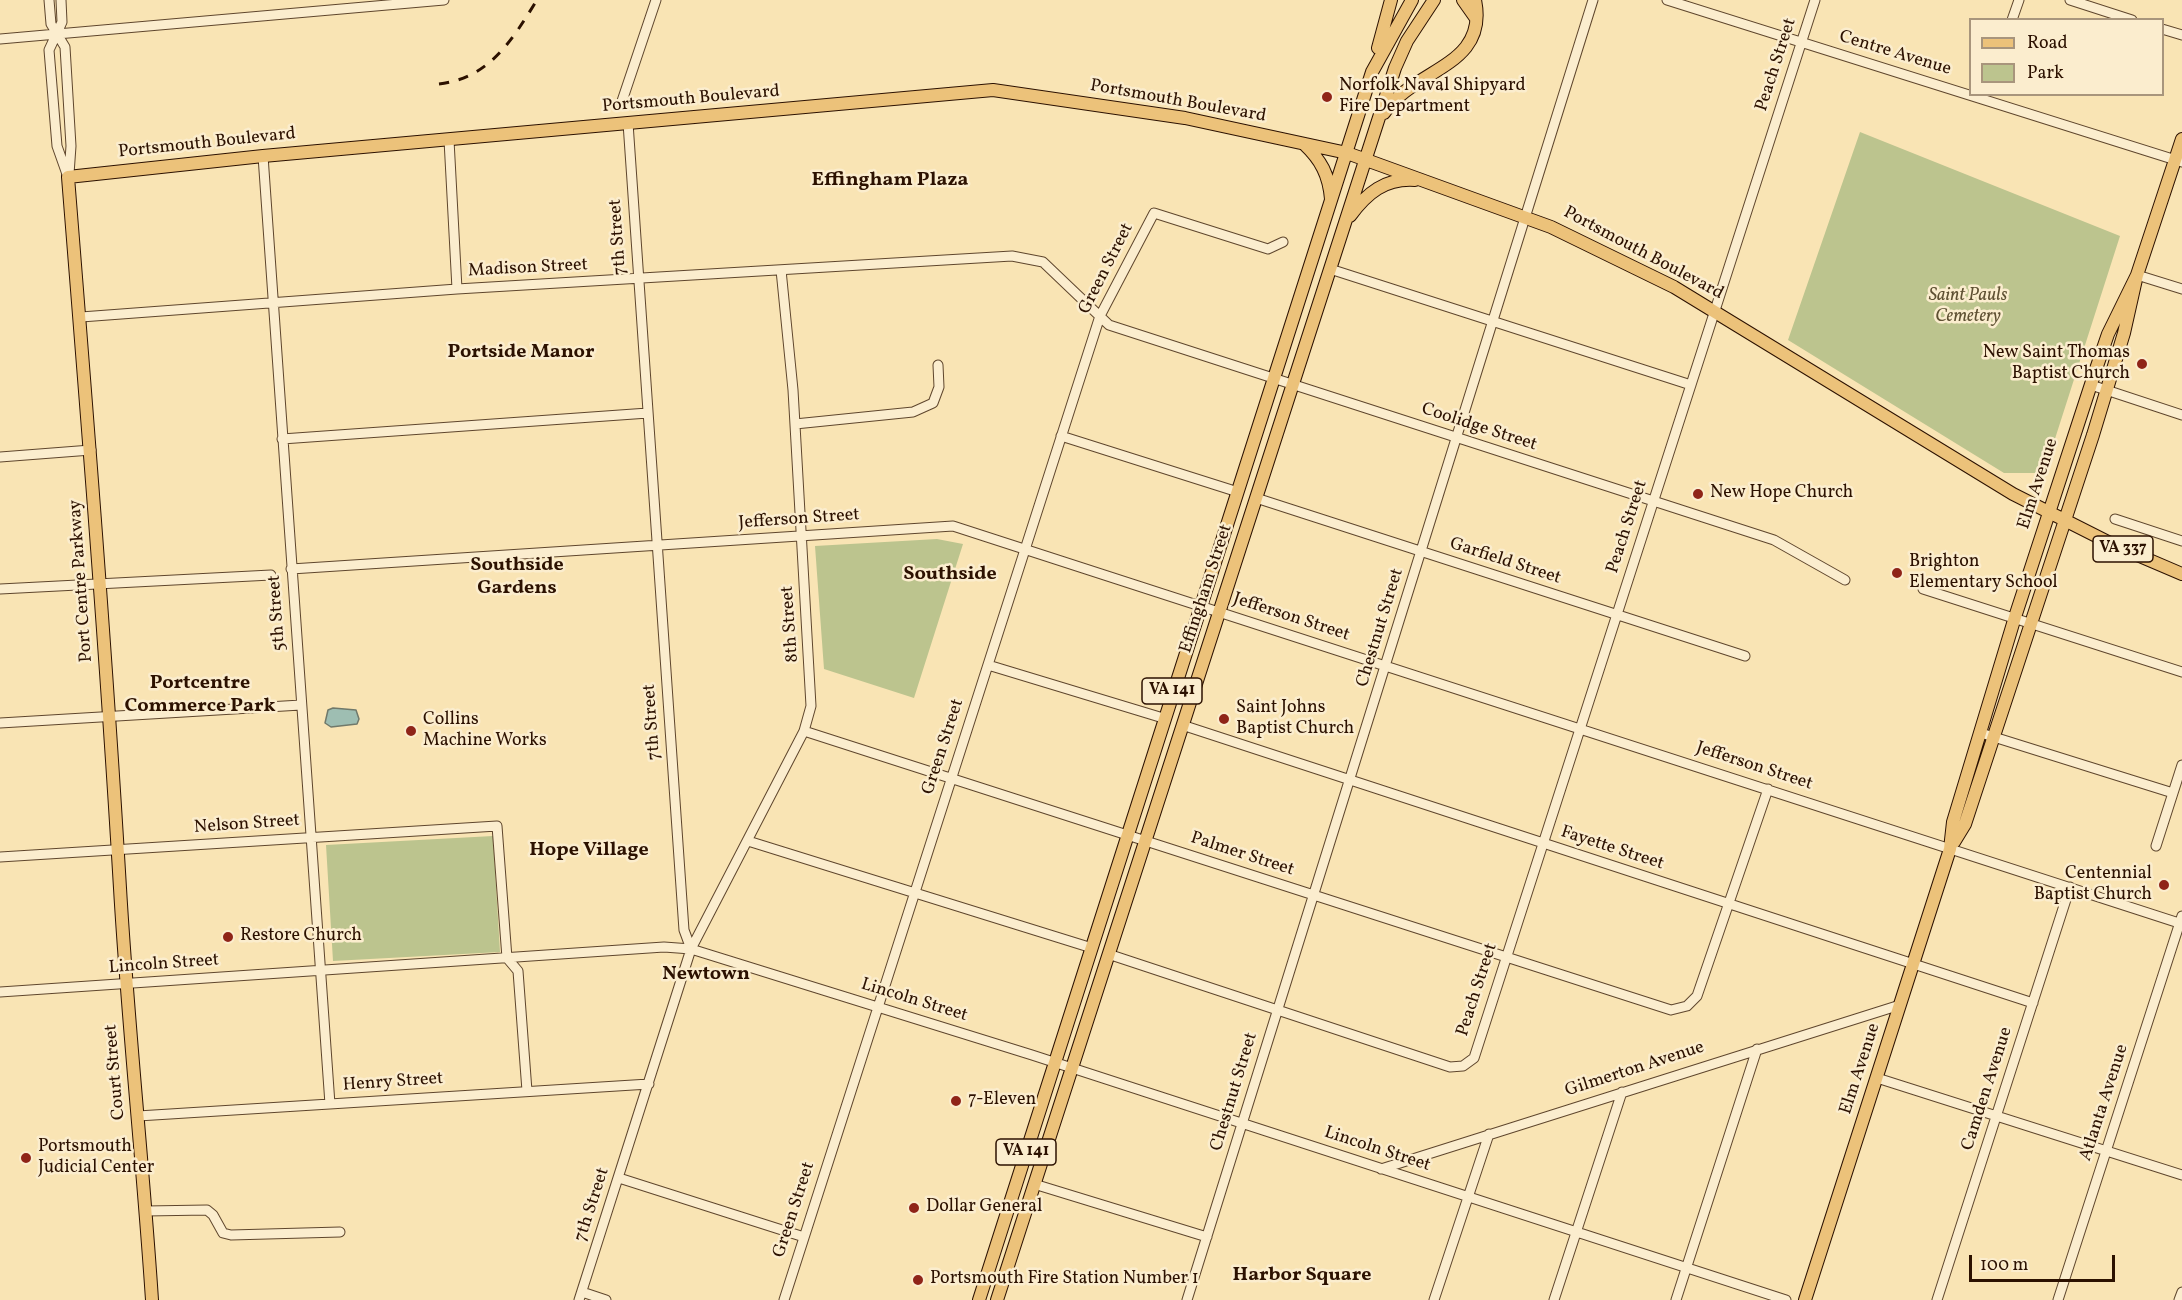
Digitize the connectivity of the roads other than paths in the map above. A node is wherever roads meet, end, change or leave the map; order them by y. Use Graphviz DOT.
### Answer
graph roads {
  1 [pos="50,0"];
  2 [pos="62,0"];
  3 [pos="444,0"];
  4 [pos="657,0"];
  5 [pos="1391,0"];
  6 [pos="1412,0"];
  7 [pos="1434,0"];
  8 [pos="1463,0"];
  9 [pos="1475,0"];
  10 [pos="1593,0"];
  11 [pos="1667,0"];
  12 [pos="1815,0"];
  13 [pos="2019,0"];
  14 [pos="2070,0"];
  15 [pos="2013,18"];
  16 [pos="2126,18"];
  17 [pos="1477,24"];
  18 [pos="2164,29"];
  19 [pos="2182,35"];
  20 [pos="57,36"];
  21 [pos="0,39"];
  22 [pos="1801,42"];
  23 [pos="1372,72"];
  24 [pos="1969,92"];
  25 [pos="1985,97"];
  26 [pos="621,104"];
  27 [pos="628,123"];
  28 [pos="1372,135"];
  29 [pos="2182,139"];
  30 [pos="449,140"];
  31 [pos="1303,143"];
  32 [pos="1347,153"];
  33 [pos="263,156"];
  34 [pos="1365,159"];
  35 [pos="2179,161"];
  36 [pos="69,177"];
  37 [pos="1431,182"];
  38 [pos="1331,206"];
  39 [pos="1527,217"];
  40 [pos="1343,225"];
  41 [pos="1283,242"];
  42 [pos="1330,269"];
  43 [pos="781,270"];
  44 [pos="2137,275"];
  45 [pos="639,279"];
  46 [pos="457,289"];
  47 [pos="2182,290"];
  48 [pos="273,303"];
  49 [pos="1715,312"];
  50 [pos="1100,316"];
  51 [pos="81,317"];
  52 [pos="1494,322"];
  53 [pos="938,365"];
  54 [pos="1274,379"];
  55 [pos="1294,385"];
  56 [pos="1691,385"];
  57 [pos="2091,385"];
  58 [pos="2107,390"];
  59 [pos="648,413"];
  60 [pos="2182,415"];
  61 [pos="795,424"];
  62 [pos="1061,436"];
  63 [pos="1457,438"];
  64 [pos="282,439"];
  65 [pos="91,450"];
  66 [pos="0,457"];
  67 [pos="1238,492"];
  68 [pos="1256,498"];
  69 [pos="1654,502"];
  70 [pos="2049,512"];
  71 [pos="2115,519"];
  72 [pos="2065,520"];
  73 [pos="802,537"];
  74 [pos="2182,541"];
  75 [pos="657,546"];
  76 [pos="1024,550"];
  77 [pos="1422,552"];
  78 [pos="291,569"];
  79 [pos="2182,574"];
  80 [pos="271,575"];
  81 [pos="1845,580"];
  82 [pos="100,582"];
  83 [pos="0,589"];
  84 [pos="1923,589"];
  85 [pos="1200,606"];
  86 [pos="1218,612"];
  87 [pos="1618,614"];
  88 [pos="2015,617"];
  89 [pos="2032,623"];
  90 [pos="1744,656"];
  91 [pos="988,665"];
  92 [pos="1386,666"];
  93 [pos="2182,672"];
  94 [pos="301,705"];
  95 [pos="111,715"];
  96 [pos="1163,718"];
  97 [pos="0,723"];
  98 [pos="1182,725"];
  99 [pos="1581,729"];
  100 [pos="804,731"];
  101 [pos="1987,735"];
  102 [pos="2182,765"];
  103 [pos="951,778"];
  104 [pos="1350,781"];
  105 [pos="1767,789"];
  106 [pos="2173,793"];
  107 [pos="1128,835"];
  108 [pos="311,838"];
  109 [pos="1145,840"];
  110 [pos="748,841"];
  111 [pos="1543,844"];
  112 [pos="2156,846"];
  113 [pos="1950,849"];
  114 [pos="119,850"];
  115 [pos="0,857"];
  116 [pos="2070,887"];
  117 [pos="914,893"];
  118 [pos="1314,895"];
  119 [pos="1729,903"];
  120 [pos="2181,921"];
  121 [pos="1092,948"];
  122 [pos="691,949"];
  123 [pos="1108,954"];
  124 [pos="1506,957"];
  125 [pos="507,958"];
  126 [pos="1914,963"];
  127 [pos="321,970"];
  128 [pos="127,984"];
  129 [pos="0,992"];
  130 [pos="2033,1003"];
  131 [pos="1900,1005"];
  132 [pos="878,1007"];
  133 [pos="1278,1010"];
  134 [pos="1757,1049"];
  135 [pos="1055,1063"];
  136 [pos="1071,1069"];
  137 [pos="1877,1078"];
  138 [pos="649,1084"];
  139 [pos="527,1091"];
  140 [pos="1622,1092"];
  141 [pos="330,1104"];
  142 [pos="138,1116"];
  143 [pos="1997,1116"];
  144 [pos="1242,1125"];
  145 [pos="1489,1134"];
  146 [pos="2106,1150"];
  147 [pos="1381,1168"];
  148 [pos="2182,1175"];
  149 [pos="619,1178"];
  150 [pos="1034,1184"];
  151 [pos="1468,1197"];
  152 [pos="146,1211"];
  153 [pos="340,1232"];
  154 [pos="1576,1232"];
  155 [pos="804,1237"];
  156 [pos="1207,1237"];
  157 [pos="1686,1268"];
  158 [pos="2182,1292"];
  159 [pos="581,1296"];
  160 [pos="980,1297"];
  161 [pos="152,1300"];
  162 [pos="606,1300"];
  163 [pos="784,1300"];
  164 [pos="998,1300"];
  165 [pos="1187,1300"];
  166 [pos="1434,1300"];
  167 [pos="1554,1300"];
  168 [pos="1676,1300"];
  169 [pos="1786,1300"];
  170 [pos="1805,1300"];
  171 [pos="1937,1300"];
  172 [pos="2058,1300"];
  173 [pos="2179,1300"];
  1 -- 20 [label="street"];
  2 -- 20 [label="street"];
  3 -- 20 [label="street"];
  4 -- 26 [label="street"];
  5 -- 23 [label="main road"];
  6 -- 23 [label="main road, Effingham Street / VA 141"];
  7 -- 28 [label="main road, Effingham Street / VA 141"];
  8 -- 17 [label="main road"];
  9 -- 17 [label="main road"];
  10 -- 39 [label="street, Chestnut Street"];
  11 -- 22 [label="street, Centre Avenue"];
  12 -- 22 [label="street, Peach Street"];
  13 -- 15 [label="street"];
  14 -- 16 [label="street"];
  17 -- 28 [label="main road"];
  18 -- 19 [label="street"];
  20 -- 21 [label="street"];
  20 -- 36 [label="street"];
  20 -- 36 [label="street"];
  22 -- 24 [label="street, Centre Avenue"];
  22 -- 49 [label="street, Peach Street"];
  23 -- 32 [label="main road, Effingham Street / VA 141"];
  25 -- 35 [label="street, Centre Avenue"];
  27 -- 30 [label="main road, Portsmouth Boulevard"];
  27 -- 31 [label="main road, Portsmouth Boulevard"];
  27 -- 45 [label="street, 7th Street"];
  28 -- 34 [label="main road, Effingham Street / VA 141"];
  29 -- 35 [label="main road, Elm Avenue"];
  30 -- 33 [label="main road, Portsmouth Boulevard"];
  30 -- 46 [label="street"];
  31 -- 32 [label="main road, Portsmouth Boulevard"];
  31 -- 38 [label="main road"];
  32 -- 34 [label="main road, Portsmouth Boulevard"];
  32 -- 38 [label="main road, Effingham Street / VA 141"];
  33 -- 36 [label="main road, Portsmouth Boulevard"];
  33 -- 48 [label="street, 5th Street"];
  34 -- 37 [label="main road, Portsmouth Boulevard"];
  34 -- 40 [label="main road, Effingham Street / VA 141"];
  35 -- 44 [label="main road, Elm Avenue"];
  36 -- 51 [label="main road, Port Centre Parkway"];
  37 -- 39 [label="main road, Portsmouth Boulevard"];
  37 -- 40 [label="main road"];
  38 -- 54 [label="main road, Effingham Street / VA 141"];
  39 -- 49 [label="main road, Portsmouth Boulevard"];
  39 -- 52 [label="street, Chestnut Street"];
  40 -- 42 [label="main road, Effingham Street / VA 141"];
  41 -- 50 [label="street, Green Street"];
  42 -- 52 [label="street"];
  42 -- 55 [label="main road, Effingham Street / VA 141"];
  43 -- 45 [label="street, Madison Street"];
  43 -- 50 [label="street, Madison Street"];
  43 -- 61 [label="street, 8th Street"];
  44 -- 47 [label="street"];
  44 -- 57 [label="main road, Elm Avenue"];
  44 -- 58 [label="main road, Elm Avenue"];
  45 -- 46 [label="street, Madison Street"];
  45 -- 59 [label="street, 7th Street"];
  46 -- 48 [label="street, Madison Street"];
  48 -- 51 [label="street, Madison Street"];
  48 -- 64 [label="street, 5th Street"];
  49 -- 56 [label="street, Peach Street"];
  49 -- 70 [label="main road, Portsmouth Boulevard"];
  50 -- 54 [label="street, Coolidge Street"];
  50 -- 62 [label="street, Green Street"];
  51 -- 65 [label="main road, Port Centre Parkway"];
  52 -- 56 [label="street"];
  52 -- 63 [label="street, Chestnut Street"];
  53 -- 61 [label="street"];
  54 -- 55 [label="street, Coolidge Street"];
  54 -- 67 [label="main road, Effingham Street / VA 141"];
  55 -- 63 [label="street, Coolidge Street"];
  55 -- 68 [label="main road, Effingham Street / VA 141"];
  56 -- 69 [label="street, Peach Street"];
  57 -- 58 [label="street"];
  57 -- 70 [label="main road, Elm Avenue"];
  58 -- 60 [label="street"];
  58 -- 72 [label="main road, Elm Avenue"];
  59 -- 64 [label="street"];
  59 -- 75 [label="street, 7th Street"];
  61 -- 73 [label="street, 8th Street"];
  62 -- 67 [label="street"];
  62 -- 76 [label="street, Green Street"];
  63 -- 69 [label="street, Coolidge Street"];
  63 -- 77 [label="street, Chestnut Street"];
  64 -- 78 [label="street, 5th Street"];
  65 -- 66 [label="street"];
  65 -- 82 [label="main road, Port Centre Parkway"];
  67 -- 85 [label="main road, Effingham Street / VA 141"];
  68 -- 77 [label="street, Garfield Street"];
  68 -- 86 [label="main road, Effingham Street / VA 141"];
  69 -- 81 [label="street, Coolidge Street"];
  69 -- 87 [label="street, Peach Street"];
  70 -- 72 [label="main road, Portsmouth Boulevard / VA 337"];
  70 -- 88 [label="main road, Elm Avenue"];
  71 -- 74 [label="street"];
  72 -- 79 [label="main road, Portsmouth Boulevard / VA 337"];
  72 -- 89 [label="main road, Elm Avenue"];
  73 -- 75 [label="street, Jefferson Street"];
  73 -- 76 [label="street, Jefferson Street"];
  73 -- 100 [label="street, 8th Street"];
  75 -- 78 [label="street, Jefferson Street"];
  75 -- 122 [label="street, 7th Street"];
  76 -- 85 [label="street, Jefferson Street"];
  76 -- 91 [label="street, Green Street"];
  77 -- 87 [label="street, Garfield Street"];
  77 -- 92 [label="street, Chestnut Street"];
  78 -- 94 [label="street, 5th Street"];
  80 -- 82 [label="street"];
  82 -- 83 [label="street"];
  82 -- 95 [label="main road, Port Centre Parkway"];
  84 -- 88 [label="street"];
  85 -- 86 [label="street, Jefferson Street"];
  85 -- 96 [label="main road, Effingham Street / VA 141"];
  86 -- 92 [label="street, Jefferson Street"];
  86 -- 98 [label="main road, Effingham Street / VA 141"];
  87 -- 90 [label="street, Garfield Street"];
  87 -- 99 [label="street, Peach Street"];
  88 -- 89 [label="street"];
  88 -- 101 [label="main road, Elm Avenue"];
  89 -- 93 [label="street"];
  89 -- 101 [label="main road, Elm Avenue"];
  91 -- 96 [label="street"];
  91 -- 103 [label="street, Green Street"];
  92 -- 99 [label="street, Jefferson Street"];
  92 -- 104 [label="street, Chestnut Street"];
  94 -- 95 [label="street"];
  94 -- 108 [label="street, 5th Street"];
  95 -- 97 [label="street"];
  95 -- 114 [label="main road, Port Centre Parkway"];
  96 -- 107 [label="main road, Effingham Street / VA 141"];
  98 -- 104 [label="street, Fayette Street"];
  98 -- 109 [label="main road, Effingham Street / VA 141"];
  99 -- 105 [label="street, Jefferson Street"];
  99 -- 111 [label="street, Peach Street"];
  100 -- 103 [label="street, Palmer Street"];
  100 -- 110 [label="street, 8th Street"];
  101 -- 106 [label="street"];
  101 -- 113 [label="main road, Elm Avenue"];
  102 -- 106 [label="street"];
  103 -- 107 [label="street, Palmer Street"];
  103 -- 117 [label="street, Green Street"];
  104 -- 111 [label="street, Fayette Street"];
  104 -- 118 [label="street, Chestnut Street"];
  105 -- 113 [label="street, Jefferson Street"];
  105 -- 119 [label="street"];
  106 -- 112 [label="street"];
  107 -- 109 [label="street, Palmer Street"];
  107 -- 121 [label="main road, Effingham Street / VA 141"];
  108 -- 114 [label="street, Nelson Street"];
  108 -- 125 [label="street, Nelson Street"];
  108 -- 127 [label="street, 5th Street"];
  109 -- 118 [label="street, Palmer Street"];
  109 -- 123 [label="main road, Effingham Street / VA 141"];
  110 -- 117 [label="street"];
  110 -- 122 [label="street, 8th Street"];
  111 -- 119 [label="street, Fayette Street"];
  111 -- 124 [label="street, Peach Street"];
  113 -- 116 [label="street, Jefferson Street"];
  113 -- 126 [label="main road, Elm Avenue"];
  114 -- 115 [label="street, Nelson Street"];
  114 -- 128 [label="main road, Port Centre Parkway"];
  116 -- 120 [label="street, Jefferson Street"];
  116 -- 130 [label="street, Camden Avenue"];
  117 -- 121 [label="street"];
  117 -- 132 [label="street, Green Street"];
  118 -- 124 [label="street, Palmer Street"];
  118 -- 133 [label="street, Chestnut Street"];
  119 -- 124 [label="street, Palmer Street"];
  119 -- 126 [label="street, Fayette Street"];
  120 -- 146 [label="street, Atlanta Avenue"];
  121 -- 135 [label="main road, Effingham Street / VA 141"];
  122 -- 125 [label="street, Lincoln Street"];
  122 -- 132 [label="street, Lincoln Street"];
  122 -- 138 [label="street, 7th Street"];
  123 -- 133 [label="street"];
  123 -- 136 [label="main road, Effingham Street / VA 141"];
  124 -- 133 [label="street, Peach Street"];
  125 -- 127 [label="street, Lincoln Street"];
  125 -- 139 [label="street"];
  126 -- 130 [label="street, Fayette Street"];
  126 -- 131 [label="main road, Elm Avenue"];
  127 -- 128 [label="street, Lincoln Street"];
  127 -- 141 [label="street, 5th Street"];
  128 -- 129 [label="street, Lincoln Street"];
  128 -- 142 [label="main road, Court Street"];
  130 -- 143 [label="street, Camden Avenue"];
  131 -- 134 [label="street, Gilmerton Avenue"];
  131 -- 137 [label="main road, Elm Avenue"];
  132 -- 135 [label="street, Lincoln Street"];
  132 -- 155 [label="street, Green Street"];
  133 -- 144 [label="street, Chestnut Street"];
  134 -- 140 [label="street, Gilmerton Avenue"];
  134 -- 157 [label="street"];
  135 -- 136 [label="street, Lincoln Street"];
  135 -- 160 [label="main road, Effingham Street / VA 141"];
  136 -- 144 [label="street, Lincoln Street"];
  136 -- 150 [label="main road, Effingham Street / VA 141"];
  137 -- 143 [label="street"];
  137 -- 170 [label="main road, Elm Avenue"];
  138 -- 139 [label="street, Henry Street"];
  138 -- 149 [label="street, 7th Street"];
  139 -- 141 [label="street, Henry Street"];
  140 -- 145 [label="street, Gilmerton Avenue"];
  140 -- 154 [label="street"];
  141 -- 142 [label="street, Henry Street"];
  142 -- 152 [label="main road, Court Street"];
  143 -- 146 [label="street"];
  143 -- 171 [label="street, Camden Avenue"];
  144 -- 147 [label="street, Lincoln Street"];
  144 -- 156 [label="street, Chestnut Street"];
  145 -- 147 [label="street, Gilmerton Avenue"];
  145 -- 151 [label="street"];
  146 -- 148 [label="street"];
  146 -- 172 [label="street, Atlanta Avenue"];
  147 -- 151 [label="street, Lincoln Street"];
  149 -- 155 [label="street"];
  149 -- 159 [label="street, 7th Street"];
  150 -- 156 [label="street"];
  150 -- 164 [label="main road, Effingham Street / VA 141"];
  151 -- 154 [label="street, Lincoln Street"];
  151 -- 166 [label="street"];
  152 -- 153 [label="street"];
  152 -- 161 [label="main road, Court Street"];
  154 -- 157 [label="street, Lincoln Street"];
  154 -- 167 [label="street"];
  155 -- 163 [label="street, Green Street"];
  156 -- 165 [label="street, Chestnut Street"];
  157 -- 168 [label="street"];
  157 -- 169 [label="street, Lincoln Street"];
  158 -- 173 [label="street"];
  159 -- 162 [label="street"];
  160 -- 164 [label="street"];
}
